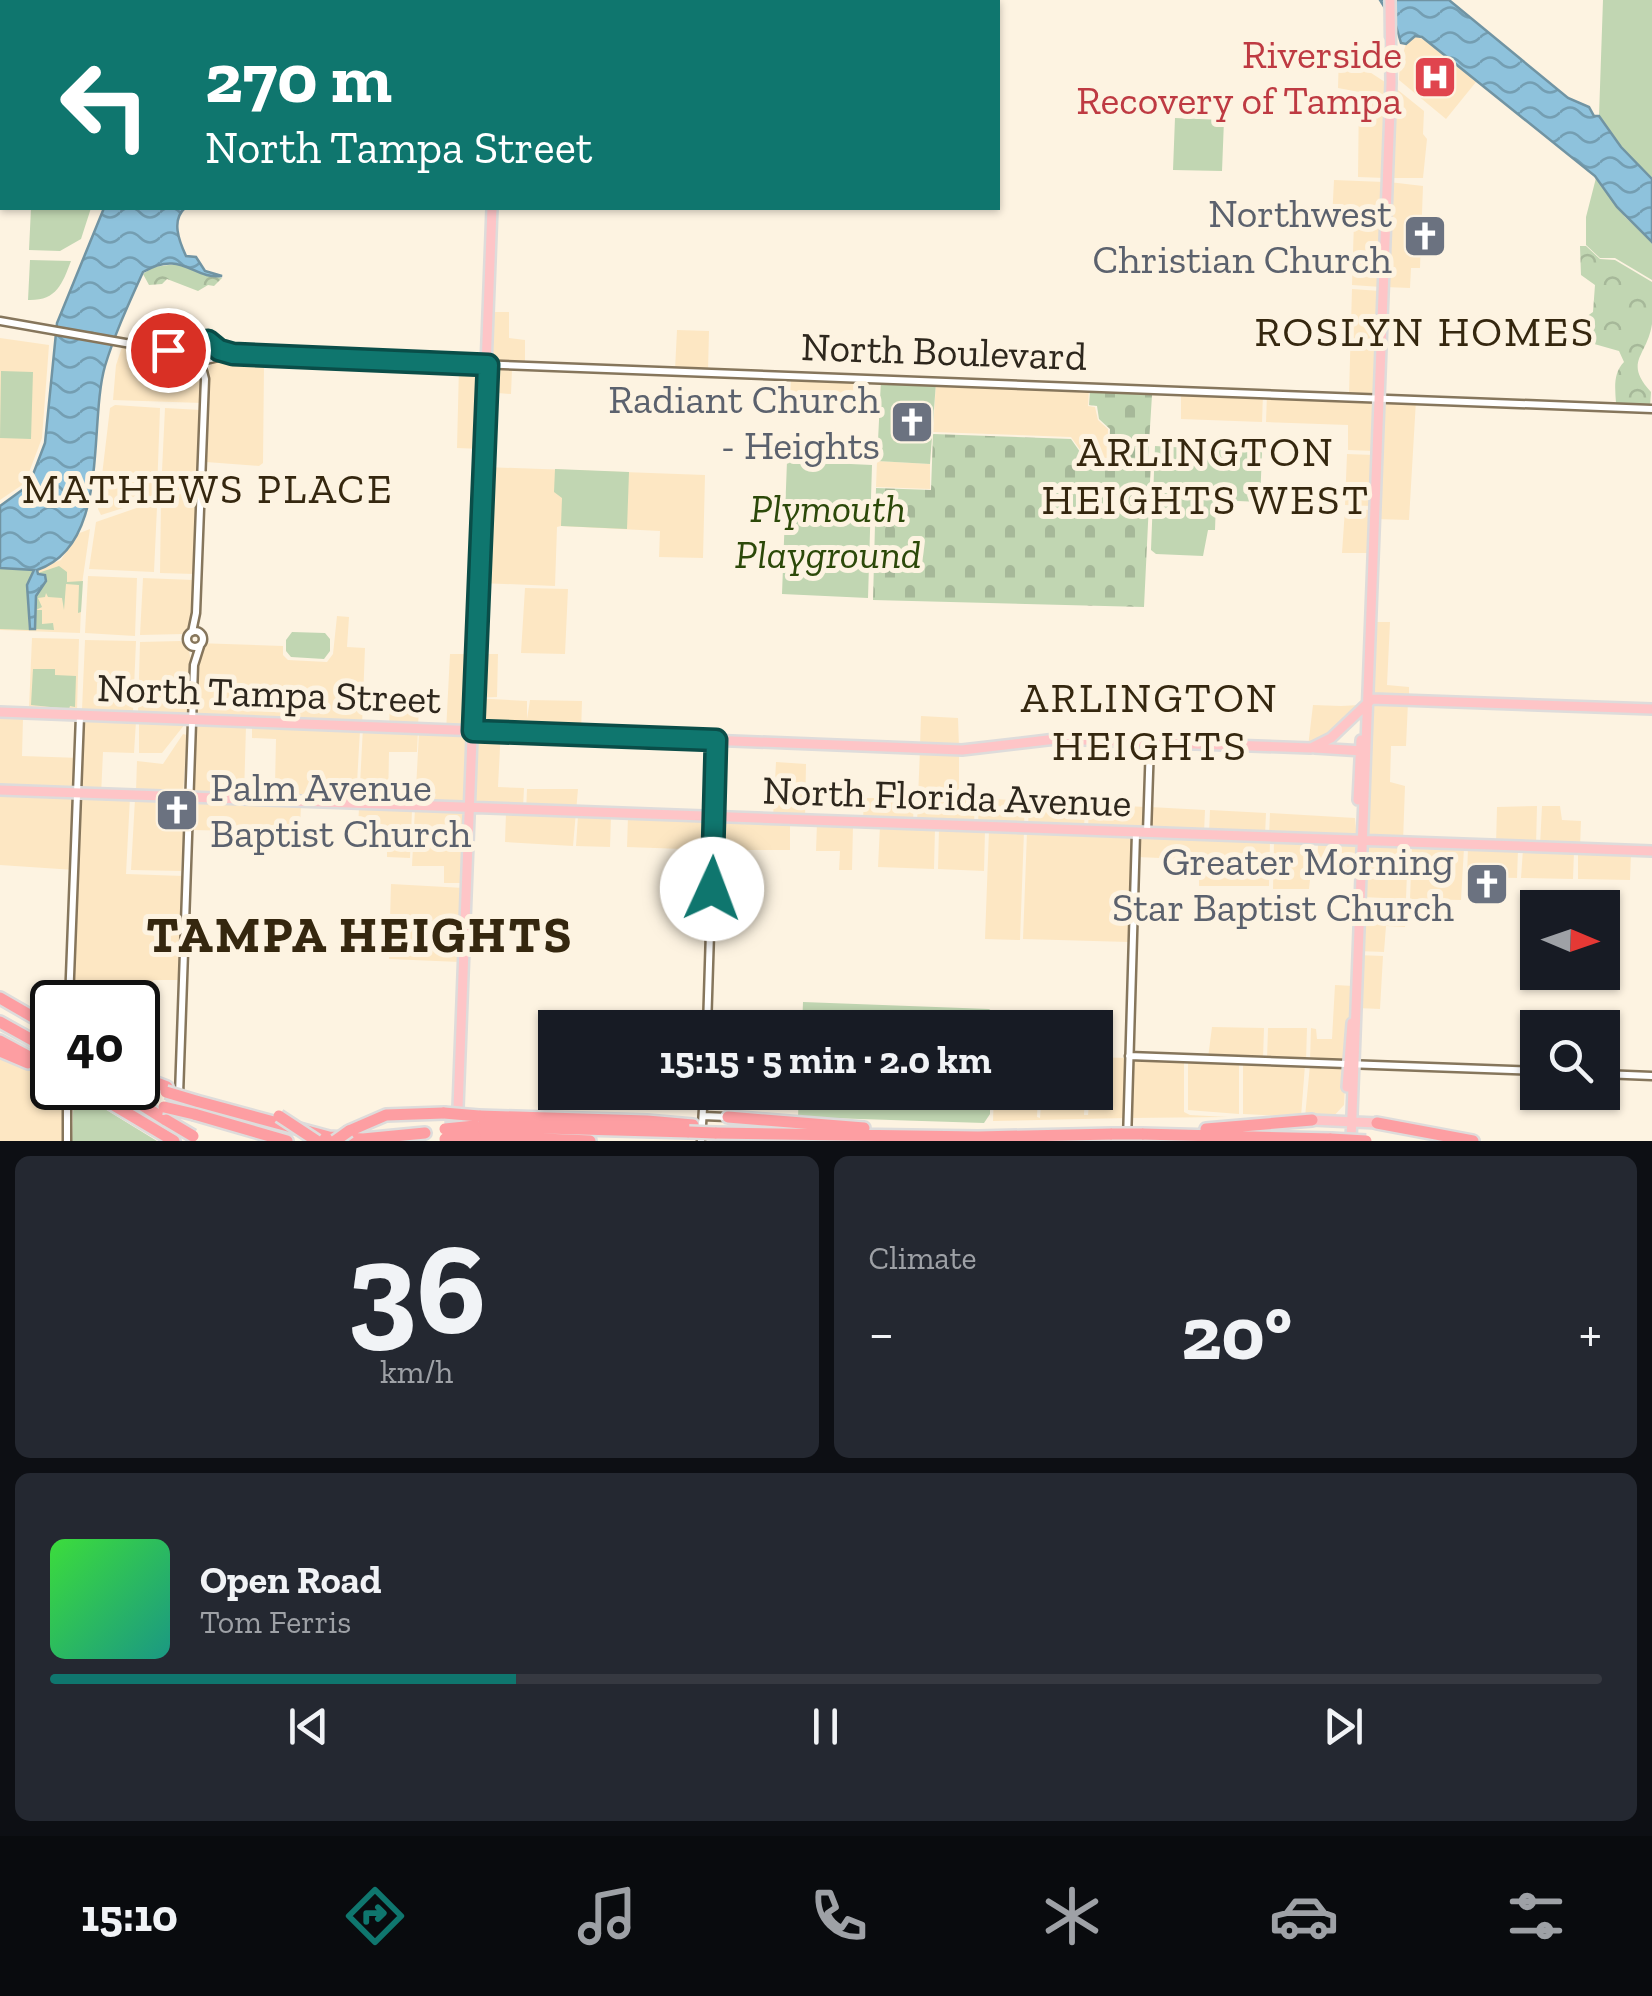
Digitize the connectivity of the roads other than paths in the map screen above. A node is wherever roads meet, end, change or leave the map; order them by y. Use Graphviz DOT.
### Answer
graph roads {
  1 [pos="1390,0"];
  2 [pos="492,210"];
  3 [pos="2,322"];
  4 [pos="200,344"];
  5 [pos="216,348"];
  6 [pos="168,350"];
  7 [pos="233,354"];
  8 [pos="199,358"];
  9 [pos="212,359"];
  10 [pos="488,365"];
  11 [pos="205,375"];
  12 [pos="1379,397"];
  13 [pos="1652,409"];
  14 [pos="197,632"];
  15 [pos="200,646"];
  16 [pos="191,647"];
  17 [pos="194,666"];
  18 [pos="1366,703"];
  19 [pos="1652,709"];
  20 [pos="0,712"];
  21 [pos="80,716"];
  22 [pos="192,720"];
  23 [pos="473,731"];
  24 [pos="716,740"];
  25 [pos="1150,742"];
  26 [pos="1314,748"];
  27 [pos="1363,751"];
  28 [pos="0,790"];
  29 [pos="77,793"];
  30 [pos="188,797"];
  31 [pos="470,808"];
  32 [pos="715,818"];
  33 [pos="1142,833"];
  34 [pos="1360,842"];
  35 [pos="1652,852"];
  36 [pos="70,980"];
  37 [pos="0,998"];
  38 [pos="708,1010"];
  39 [pos="30,1016"];
  40 [pos="0,1022"];
  41 [pos="30,1039"];
  42 [pos="0,1041"];
  43 [pos="0,1052"];
  44 [pos="1129,1056"];
  45 [pos="29,1060"];
  46 [pos="1352,1065"];
  47 [pos="1520,1071"];
  48 [pos="1620,1075"];
  49 [pos="1652,1076"];
  50 [pos="160,1087"];
  51 [pos="195,1103"];
  52 [pos="160,1105"];
  53 [pos="1346,1105"];
  54 [pos="67,1110"];
  55 [pos="123,1110"];
  56 [pos="150,1110"];
  57 [pos="703,1110"];
  58 [pos="703,1116"];
  59 [pos="728,1117"];
  60 [pos="1312,1120"];
  61 [pos="1331,1121"];
  62 [pos="1348,1122"];
  63 [pos="1378,1123"];
  64 [pos="476,1126"];
  65 [pos="1167,1134"];
  66 [pos="441,1137"];
  67 [pos="978,1137"];
  68 [pos="197,1139"];
  69 [pos="1331,1139"];
  70 [pos="562,1140"];
  71 [pos="1366,1140"];
  72 [pos="67,1141"];
  73 [pos="176,1141"];
  74 [pos="288,1141"];
  75 [pos="316,1141"];
  76 [pos="335,1141"];
  77 [pos="408,1141"];
  78 [pos="590,1141"];
  79 [pos="700,1141"];
  80 [pos="1127,1141"];
  81 [pos="1348,1141"];
  82 [pos="1378,1141"];
  83 [pos="1473,1141"];
  1 -- 12 [label="main road"];
  2 -- 10 [label="main road"];
  3 -- 6 [label="street"];
  4 -- 5 [label="street, North Boulevard"];
  4 -- 6 [label="street"];
  4 -- 8 [label="street"];
  5 -- 7 [label="street, North Boulevard"];
  5 -- 9 [label="street"];
  6 -- 8 [label="street"];
  7 -- 9 [label="street, North Boulevard"];
  7 -- 10 [label="street, North Boulevard"];
  8 -- 9 [label="street"];
  8 -- 11 [label="street"];
  9 -- 11 [label="street"];
  10 -- 12 [label="street, North Boulevard"];
  10 -- 23 [label="main road"];
  11 -- 14 [label="street"];
  12 -- 13 [label="street, North Boulevard"];
  12 -- 18 [label="main road"];
  14 -- 15 [label="street"];
  14 -- 16 [label="street"];
  15 -- 16 [label="street"];
  15 -- 17 [label="street"];
  16 -- 17 [label="street"];
  17 -- 22 [label="street"];
  18 -- 19 [label="main road"];
  18 -- 26 [label="main road"];
  18 -- 27 [label="main road"];
  20 -- 21 [label="main road, North Tampa Street"];
  21 -- 22 [label="main road, North Tampa Street"];
  21 -- 29 [label="street"];
  22 -- 23 [label="main road, North Tampa Street"];
  22 -- 30 [label="street"];
  23 -- 24 [label="main road, North Tampa Street"];
  23 -- 31 [label="main road"];
  24 -- 25 [label="main road, North Tampa Street"];
  24 -- 32 [label="street"];
  25 -- 26 [label="main road, North Tampa Street"];
  25 -- 33 [label="street"];
  26 -- 27 [label="main road, North Tampa Street"];
  27 -- 34 [label="main road"];
  28 -- 29 [label="main road, North Florida Avenue"];
  29 -- 30 [label="main road, North Florida Avenue"];
  29 -- 36 [label="street"];
  30 -- 31 [label="main road, North Florida Avenue"];
  30 -- 73 [label="street"];
  31 -- 32 [label="main road, North Florida Avenue"];
  31 -- 66 [label="main road"];
  32 -- 33 [label="main road, North Florida Avenue"];
  32 -- 38 [label="street"];
  33 -- 34 [label="main road, North Florida Avenue"];
  33 -- 44 [label="street"];
  34 -- 35 [label="main road, North Florida Avenue"];
  34 -- 46 [label="main road"];
  37 -- 39 [label="highway"];
  40 -- 41 [label="highway"];
  42 -- 45 [label="highway"];
  43 -- 45 [label="highway"];
  44 -- 46 [label="street"];
  44 -- 80 [label="street"];
  46 -- 47 [label="street"];
  46 -- 53 [label="main road"];
  46 -- 62 [label="main road"];
  48 -- 49 [label="street"];
  50 -- 51 [label="highway, bridge"];
  51 -- 52 [label="highway, bridge"];
  51 -- 66 [label="highway"];
  51 -- 74 [label="highway"];
  51 -- 75 [label="highway, bridge"];
  53 -- 61 [label="main road"];
  53 -- 62 [label="main road"];
  54 -- 72 [label="street"];
  55 -- 73 [label="highway"];
  56 -- 68 [label="highway, bridge"];
  57 -- 58 [label="street"];
  58 -- 59 [label="street"];
  58 -- 79 [label="street"];
  59 -- 67 [label="highway"];
  60 -- 61 [label="main road"];
  60 -- 65 [label="highway"];
  61 -- 62 [label="main road"];
  62 -- 63 [label="main road"];
  62 -- 81 [label="main road"];
  63 -- 83 [label="highway"];
  64 -- 66 [label="highway, bridge"];
  64 -- 67 [label="highway, bridge"];
  64 -- 70 [label="highway"];
  64 -- 76 [label="highway, bridge"];
  65 -- 67 [label="highway, bridge"];
  65 -- 69 [label="highway"];
  66 -- 77 [label="highway"];
  69 -- 71 [label="highway, bridge"];
  70 -- 78 [label="highway"];
  71 -- 82 [label="highway"];
}
